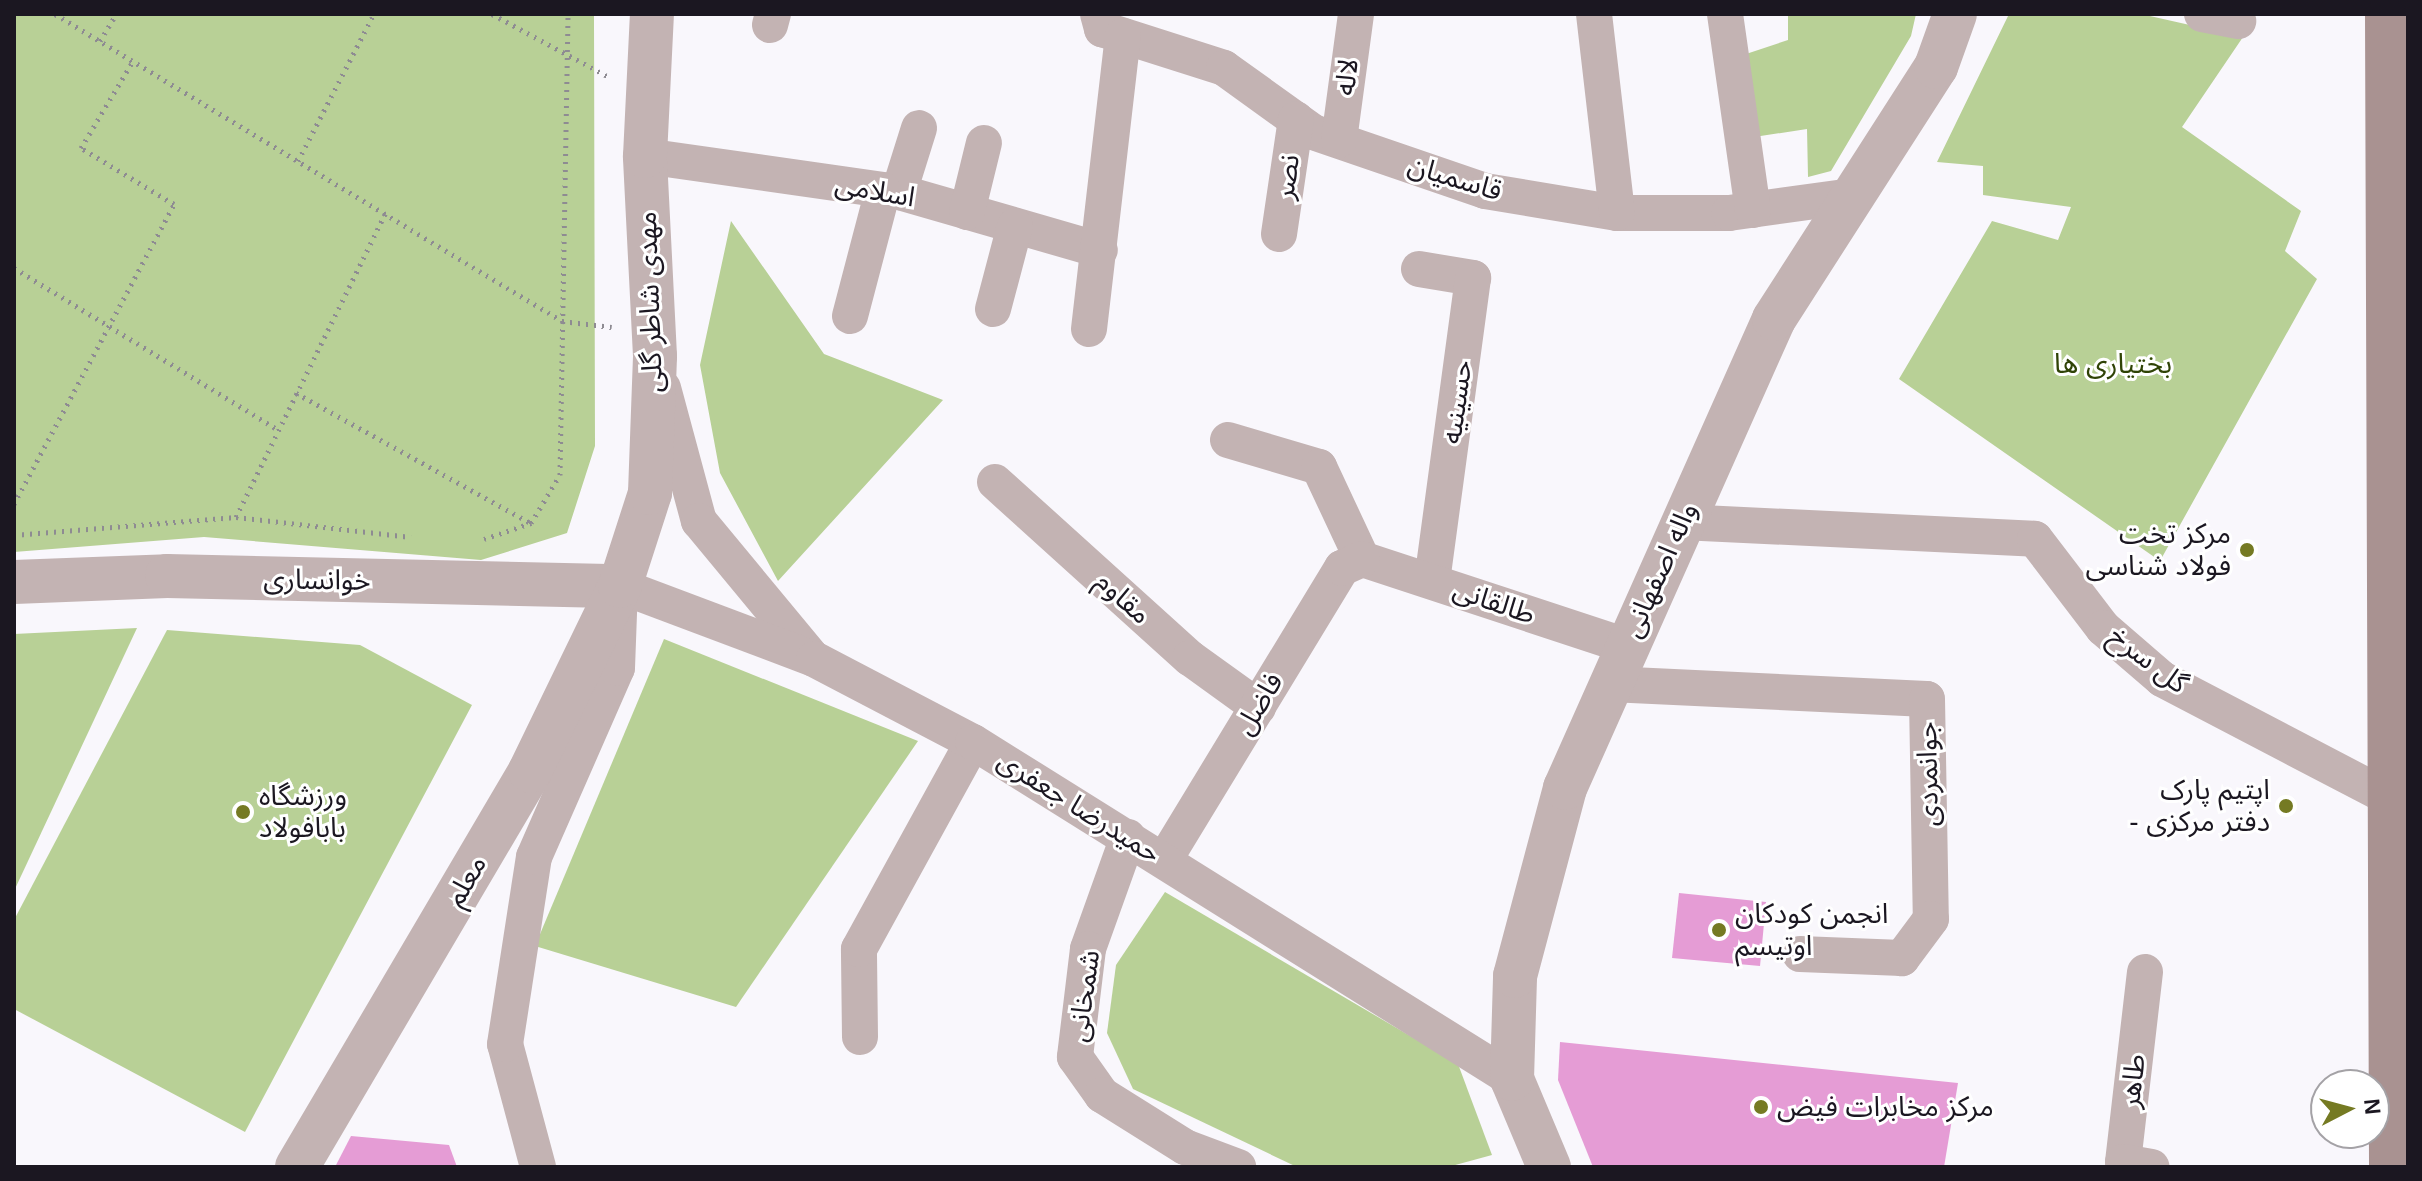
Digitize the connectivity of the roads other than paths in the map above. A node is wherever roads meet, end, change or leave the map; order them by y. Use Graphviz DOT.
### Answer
graph roads {
  1 [pos="652,14"];
  2 [pos="1356,14"];
  3 [pos="1594,14"];
  4 [pos="1725,14"];
  5 [pos="1955,14"];
  6 [pos="2202,14"];
  7 [pos="2238,21"];
  8 [pos="1110,25"];
  9 [pos="2394,33"];
  10 [pos="1296,119"];
  11 [pos="2398,126"];
  12 [pos="919,128"];
  13 [pos="1339,140"];
  14 [pos="984,143"];
  15 [pos="645,156"];
  16 [pos="891,191"];
  17 [pos="1852,196"];
  18 [pos="1753,210"];
  19 [pos="967,212"];
  20 [pos="1617,213"];
  21 [pos="1015,226"];
  22 [pos="1279,234"];
  23 [pos="1100,250"];
  24 [pos="1419,269"];
  25 [pos="993,309"];
  26 [pos="850,316"];
  27 [pos="1089,329"];
  28 [pos="654,344"];
  29 [pos="1228,440"];
  30 [pos="995,482"];
  31 [pos="1681,522"];
  32 [pos="1362,559"];
  33 [pos="1432,581"];
  34 [pos="14,582"];
  35 [pos="620,586"];
  36 [pos="814,659"];
  37 [pos="1618,665"];
  38 [pos="1258,707"];
  39 [pos="973,742"];
  40 [pos="2393,800"];
  41 [pos="1128,837"];
  42 [pos="1165,859"];
  43 [pos="1800,954"];
  44 [pos="2145,972"];
  45 [pos="860,1037"];
  46 [pos="1512,1079"];
  47 [pos="1541,1165"];
  48 [pos="297,1167"];
  49 [pos="538,1167"];
  50 [pos="1238,1167"];
  51 [pos="2152,1167"];
  52 [pos="2391,1167"];
  1 -- 15 [label="street, مهدی شاطر گلی"];
  2 -- 13 [label="street, لاله"];
  3 -- 20 [label="street"];
  4 -- 18 [label="street"];
  5 -- 17 [label="street, واله اصفهانی"];
  6 -- 7 [label="street"];
  8 -- 10 [label="street, قاسمیان"];
  8 -- 23 [label="street"];
  9 -- 11 [label="main road"];
  10 -- 13 [label="street, قاسمیان"];
  10 -- 22 [label="street, نصر"];
  11 -- 40 [label="main road"];
  12 -- 16 [label="street"];
  13 -- 20 [label="street, قاسمیان"];
  14 -- 19 [label="street"];
  15 -- 16 [label="street, اسلامی"];
  15 -- 28 [label="street, مهدی شاطر گلی"];
  16 -- 19 [label="street, اسلامی"];
  16 -- 26 [label="street"];
  17 -- 18 [label="street, قاسمیان"];
  17 -- 31 [label="street, واله اصفهانی"];
  18 -- 20 [label="street, قاسمیان"];
  19 -- 21 [label="street, اسلامی"];
  21 -- 23 [label="street, اسلامی"];
  21 -- 25 [label="street"];
  23 -- 27 [label="street"];
  24 -- 33 [label="street, حسینیه"];
  28 -- 35 [label="street, مهدی شاطر گلی"];
  28 -- 36 [label="street"];
  29 -- 32 [label="street"];
  30 -- 38 [label="street, مقاوم"];
  31 -- 37 [label="street, واله اصفهانی"];
  31 -- 40 [label="street, گل سرخ"];
  32 -- 33 [label="street, طالقانی"];
  32 -- 38 [label="street, فاضل"];
  33 -- 37 [label="street, طالقانی"];
  34 -- 35 [label="street, خوانساری"];
  35 -- 36 [label="street, حمیدرضا جعفری"];
  35 -- 48 [label="street, معلم"];
  35 -- 49 [label="street"];
  36 -- 39 [label="street, حمیدرضا جعفری"];
  37 -- 43 [label="street, جوانمردی"];
  37 -- 46 [label="street, واله اصفهانی"];
  38 -- 42 [label="street, فاضل"];
  39 -- 41 [label="street, حمیدرضا جعفری"];
  39 -- 45 [label="street"];
  40 -- 52 [label="main road"];
  41 -- 42 [label="street, حمیدرضا جعفری"];
  41 -- 50 [label="street, شمخانی"];
  42 -- 46 [label="street, حمیدرضا جعفری"];
  44 -- 51 [label="street, طاهر"];
  46 -- 47 [label="street, واله اصفهانی"];
}
